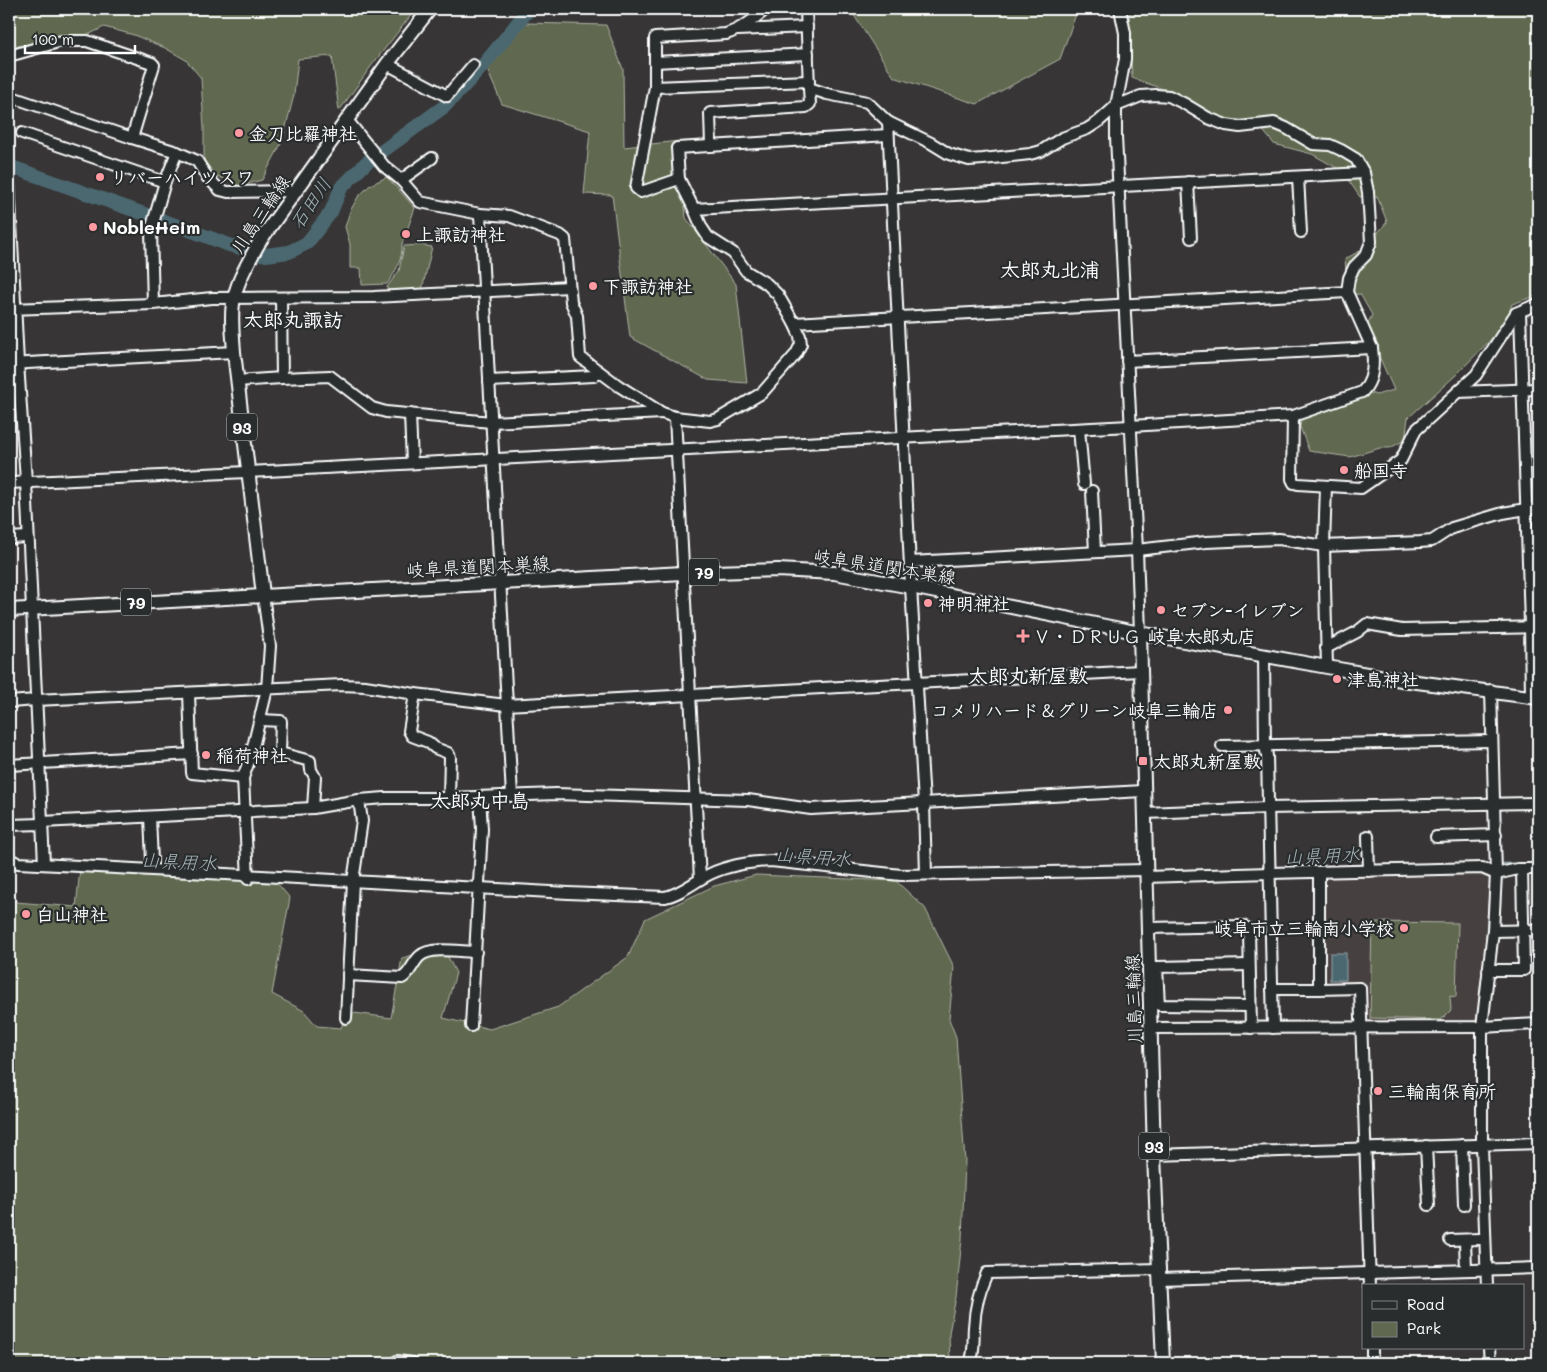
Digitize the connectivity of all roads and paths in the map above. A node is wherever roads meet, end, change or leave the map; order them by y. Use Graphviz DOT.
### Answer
graph roads {
  1 [pos="430,9"];
  2 [pos="766,9"];
  3 [pos="806,9"];
  4 [pos="1120,9"];
  5 [pos="807,27"];
  6 [pos="737,30"];
  7 [pos="808,54"];
  8 [pos="9,56"];
  9 [pos="655,62"];
  10 [pos="387,64"];
  11 [pos="473,65"];
  12 [pos="809,84"];
  13 [pos="655,87"];
  14 [pos="9,96"];
  15 [pos="1116,106"];
  16 [pos="347,120"];
  17 [pos="888,122"];
  18 [pos="22,133"];
  19 [pos="888,135"];
  20 [pos="132,138"];
  21 [pos="711,146"];
  22 [pos="177,152"];
  23 [pos="432,158"];
  24 [pos="1364,172"];
  25 [pos="1298,177"];
  26 [pos="679,179"];
  27 [pos="9,180"];
  28 [pos="401,180"];
  29 [pos="165,182"];
  30 [pos="1188,182"];
  31 [pos="1118,185"];
  32 [pos="295,192"];
  33 [pos="891,197"];
  34 [pos="694,209"];
  35 [pos="480,214"];
  36 [pos="1301,232"];
  37 [pos="1191,238"];
  38 [pos="569,287"];
  39 [pos="484,291"];
  40 [pos="1347,292"];
  41 [pos="234,298"];
  42 [pos="281,298"];
  43 [pos="153,304"];
  44 [pos="1538,304"];
  45 [pos="1124,305"];
  46 [pos="12,308"];
  47 [pos="1520,312"];
  48 [pos="898,317"];
  49 [pos="794,323"];
  50 [pos="1372,348"];
  51 [pos="234,352"];
  52 [pos="1127,361"];
  53 [pos="13,364"];
  54 [pos="594,376"];
  55 [pos="282,378"];
  56 [pos="237,381"];
  57 [pos="489,381"];
  58 [pos="1538,389"];
  59 [pos="1522,390"];
  60 [pos="1458,392"];
  61 [pos="662,413"];
  62 [pos="410,414"];
  63 [pos="1293,416"];
  64 [pos="675,417"];
  65 [pos="491,422"];
  66 [pos="1130,426"];
  67 [pos="1079,429"];
  68 [pos="904,438"];
  69 [pos="677,449"];
  70 [pos="493,459"];
  71 [pos="412,463"];
  72 [pos="247,472"];
  73 [pos="26,481"];
  74 [pos="9,483"];
  75 [pos="1084,484"];
  76 [pos="1326,486"];
  77 [pos="1092,491"];
  78 [pos="1538,508"];
  79 [pos="1526,509"];
  80 [pos="28,537"];
  81 [pos="9,538"];
  82 [pos="1324,546"];
  83 [pos="1137,550"];
  84 [pos="1095,552"];
  85 [pos="910,562"];
  86 [pos="683,573"];
  87 [pos="500,583"];
  88 [pos="911,587"];
  89 [pos="263,595"];
  90 [pos="31,608"];
  91 [pos="9,610"];
  92 [pos="1534,627"];
  93 [pos="1140,633"];
  94 [pos="1326,648"];
  95 [pos="1264,655"];
  96 [pos="1327,667"];
  97 [pos="1140,671"];
  98 [pos="917,683"];
  99 [pos="267,689"];
  100 [pos="1491,690"];
  101 [pos="189,693"];
  102 [pos="415,694"];
  103 [pos="690,695"];
  104 [pos="1535,697"];
  105 [pos="36,700"];
  106 [pos="9,702"];
  107 [pos="506,705"];
  108 [pos="260,720"];
  109 [pos="1492,741"];
  110 [pos="1265,745"];
  111 [pos="1222,746"];
  112 [pos="192,754"];
  113 [pos="39,764"];
  114 [pos="9,765"];
  115 [pos="243,778"];
  116 [pos="1143,791"];
  117 [pos="512,796"];
  118 [pos="449,798"];
  119 [pos="480,798"];
  120 [pos="696,798"];
  121 [pos="359,800"];
  122 [pos="924,803"];
  123 [pos="1538,803"];
  124 [pos="1495,804"];
  125 [pos="313,808"];
  126 [pos="1268,808"];
  127 [pos="245,812"];
  128 [pos="1145,813"];
  129 [pos="150,817"];
  130 [pos="42,823"];
  131 [pos="9,825"];
  132 [pos="1496,835"];
  133 [pos="1368,836"];
  134 [pos="1436,837"];
  135 [pos="9,859"];
  136 [pos="152,861"];
  137 [pos="44,864"];
  138 [pos="1522,869"];
  139 [pos="1538,869"];
  140 [pos="1269,870"];
  141 [pos="1369,871"];
  142 [pos="1319,872"];
  143 [pos="926,874"];
  144 [pos="1146,874"];
  145 [pos="1496,874"];
  146 [pos="248,877"];
  147 [pos="700,879"];
  148 [pos="292,884"];
  149 [pos="353,884"];
  150 [pos="479,891"];
  151 [pos="1148,928"];
  152 [pos="1523,930"];
  153 [pos="1538,930"];
  154 [pos="1492,931"];
  155 [pos="476,952"];
  156 [pos="1250,966"];
  157 [pos="1488,970"];
  158 [pos="348,975"];
  159 [pos="1272,989"];
  160 [pos="1319,989"];
  161 [pos="1250,1006"];
  162 [pos="346,1018"];
  163 [pos="1538,1024"];
  164 [pos="472,1026"];
  165 [pos="1360,1027"];
  166 [pos="1482,1027"];
  167 [pos="1151,1028"];
  168 [pos="1251,1028"];
  169 [pos="1273,1028"];
  170 [pos="1538,1143"];
  171 [pos="1462,1145"];
  172 [pos="1482,1145"];
  173 [pos="1426,1146"];
  174 [pos="1366,1148"];
  175 [pos="1154,1155"];
  176 [pos="1429,1205"];
  177 [pos="1464,1205"];
  178 [pos="1450,1240"];
  179 [pos="1465,1240"];
  180 [pos="1480,1240"];
  181 [pos="1538,1268"];
  182 [pos="1486,1269"];
  183 [pos="1466,1270"];
  184 [pos="1370,1273"];
  185 [pos="1160,1274"];
  186 [pos="1370,1284"];
  187 [pos="1487,1284"];
  188 [pos="1372,1350"];
  189 [pos="1489,1350"];
  190 [pos="395,1363"];
  191 [pos="413,1363"];
  192 [pos="970,1363"];
  193 [pos="1163,1363"];
  194 [pos="1372,1363"];
  195 [pos="1490,1363"];
  1 -- 10 [label="main road, 川島三輪線 / 93"];
  2 -- 6 [label="street"];
  3 -- 5 [label="street"];
  4 -- 15 [label="street"];
  5 -- 6 [label="street"];
  5 -- 7 [label="street"];
  6 -- 9 [label="street"];
  7 -- 9 [label="street"];
  7 -- 12 [label="street"];
  8 -- 20 [label="street"];
  9 -- 13 [label="street"];
  10 -- 11 [label="street"];
  10 -- 16 [label="main road, 川島三輪線 / 93"];
  12 -- 13 [label="street"];
  12 -- 17 [label="street"];
  12 -- 21 [label="street"];
  13 -- 26 [label="street"];
  14 -- 20 [label="street"];
  15 -- 17 [label="street"];
  15 -- 24 [label="street"];
  15 -- 31 [label="street"];
  16 -- 28 [label="street"];
  16 -- 32 [label="main road, 川島三輪線 / 93"];
  17 -- 19 [label="street"];
  18 -- 29 [label="street"];
  19 -- 21 [label="street"];
  19 -- 33 [label="street"];
  20 -- 22 [label="street"];
  21 -- 26 [label="street"];
  22 -- 29 [label="street"];
  22 -- 32 [label="street"];
  23 -- 28 [label="street"];
  24 -- 25 [label="street"];
  24 -- 40 [label="street"];
  25 -- 30 [label="street"];
  25 -- 36 [label="street"];
  26 -- 34 [label="street"];
  27 -- 46 [label="street"];
  28 -- 35 [label="street"];
  29 -- 43 [label="street"];
  30 -- 31 [label="street"];
  30 -- 37 [label="street"];
  31 -- 33 [label="street"];
  31 -- 45 [label="street"];
  32 -- 41 [label="main road, 川島三輪線 / 93"];
  33 -- 34 [label="street"];
  33 -- 48 [label="street"];
  34 -- 49 [label="street"];
  35 -- 38 [label="street"];
  35 -- 39 [label="street"];
  38 -- 39 [label="street"];
  38 -- 61 [label="street"];
  39 -- 42 [label="street"];
  39 -- 57 [label="street"];
  40 -- 45 [label="street"];
  40 -- 50 [label="street"];
  41 -- 42 [label="street"];
  41 -- 43 [label="street"];
  41 -- 51 [label="main road, 川島三輪線 / 93"];
  42 -- 55 [label="street"];
  43 -- 46 [label="street"];
  44 -- 47 [label="street"];
  45 -- 48 [label="street"];
  45 -- 52 [label="street"];
  46 -- 53 [label="street"];
  47 -- 59 [label="street"];
  47 -- 60 [label="street"];
  48 -- 49 [label="street"];
  48 -- 68 [label="street"];
  49 -- 64 [label="street"];
  50 -- 52 [label="street"];
  50 -- 63 [label="street"];
  51 -- 53 [label="street"];
  51 -- 56 [label="main road, 川島三輪線 / 93"];
  52 -- 66 [label="street"];
  53 -- 73 [label="street"];
  54 -- 57 [label="street"];
  55 -- 56 [label="street"];
  55 -- 62 [label="street"];
  56 -- 72 [label="main road, 川島三輪線 / 93"];
  57 -- 65 [label="street"];
  58 -- 59 [label="street"];
  59 -- 60 [label="street"];
  59 -- 79 [label="street"];
  60 -- 76 [label="street"];
  61 -- 64 [label="street"];
  61 -- 65 [label="street"];
  62 -- 65 [label="street"];
  62 -- 71 [label="street"];
  63 -- 66 [label="street"];
  63 -- 76 [label="street"];
  64 -- 69 [label="street"];
  65 -- 70 [label="street"];
  66 -- 67 [label="street"];
  66 -- 83 [label="street"];
  67 -- 68 [label="street"];
  67 -- 75 [label="street"];
  68 -- 69 [label="street"];
  68 -- 85 [label="street"];
  69 -- 70 [label="street"];
  69 -- 86 [label="street"];
  70 -- 71 [label="street"];
  70 -- 87 [label="street"];
  71 -- 72 [label="street"];
  72 -- 73 [label="street"];
  72 -- 89 [label="main road, 川島三輪線 / 93"];
  73 -- 74 [label="street"];
  73 -- 80 [label="street"];
  76 -- 82 [label="street"];
  77 -- 84 [label="street"];
  78 -- 79 [label="street"];
  79 -- 82 [label="street"];
  79 -- 92 [label="street"];
  80 -- 81 [label="street"];
  80 -- 90 [label="street"];
  82 -- 83 [label="street"];
  82 -- 94 [label="street"];
  83 -- 84 [label="street"];
  83 -- 93 [label="street"];
  84 -- 85 [label="street"];
  85 -- 88 [label="street"];
  86 -- 87 [label="main road, 岐阜県道関本巣線 / 79"];
  86 -- 88 [label="main road, 岐阜県道関本巣線 / 79"];
  86 -- 103 [label="street"];
  87 -- 89 [label="main road, 岐阜県道関本巣線 / 79"];
  87 -- 107 [label="street"];
  88 -- 93 [label="main road, 岐阜県道関本巣線 / 79"];
  88 -- 98 [label="street"];
  89 -- 90 [label="main road, 岐阜県道関本巣線 / 79"];
  89 -- 99 [label="street"];
  90 -- 91 [label="main road, 岐阜県道関本巣線 / 79"];
  90 -- 105 [label="street"];
  92 -- 94 [label="street"];
  92 -- 104 [label="street"];
  93 -- 95 [label="main road, 岐阜県道関本巣線 / 79"];
  93 -- 97 [label="main road, 川島三輪線 / 93"];
  94 -- 96 [label="street"];
  95 -- 96 [label="main road, 岐阜県道関本巣線 / 79"];
  95 -- 110 [label="street"];
  96 -- 100 [label="main road, 岐阜県道関本巣線 / 79"];
  97 -- 98 [label="street"];
  97 -- 116 [label="main road, 川島三輪線 / 93"];
  98 -- 103 [label="street"];
  98 -- 122 [label="street"];
  99 -- 101 [label="street"];
  99 -- 102 [label="street"];
  99 -- 108 [label="street"];
  100 -- 104 [label="main road, 岐阜県道関本巣線 / 79"];
  100 -- 109 [label="street"];
  101 -- 105 [label="street"];
  101 -- 112 [label="street"];
  102 -- 107 [label="street"];
  102 -- 118 [label="street"];
  103 -- 107 [label="street"];
  103 -- 120 [label="street"];
  105 -- 106 [label="street"];
  105 -- 113 [label="street"];
  107 -- 117 [label="street"];
  108 -- 115 [label="street"];
  108 -- 125 [label="street"];
  109 -- 110 [label="street"];
  109 -- 124 [label="street"];
  110 -- 111 [label="street"];
  110 -- 126 [label="street"];
  112 -- 113 [label="street"];
  112 -- 115 [label="street"];
  113 -- 114 [label="street"];
  113 -- 130 [label="street"];
  115 -- 127 [label="street"];
  116 -- 122 [label="street"];
  116 -- 128 [label="main road, 川島三輪線 / 93"];
  117 -- 119 [label="street"];
  117 -- 120 [label="street"];
  118 -- 119 [label="street"];
  118 -- 121 [label="street"];
  119 -- 150 [label="street"];
  120 -- 122 [label="street"];
  120 -- 147 [label="street"];
  121 -- 125 [label="street"];
  121 -- 149 [label="street"];
  122 -- 143 [label="street"];
  123 -- 124 [label="street"];
  124 -- 126 [label="street"];
  124 -- 132 [label="street"];
  125 -- 127 [label="street"];
  126 -- 128 [label="street"];
  126 -- 140 [label="street"];
  127 -- 129 [label="street"];
  127 -- 146 [label="street"];
  128 -- 144 [label="main road, 川島三輪線 / 93"];
  129 -- 130 [label="street"];
  129 -- 136 [label="street"];
  130 -- 131 [label="street"];
  130 -- 137 [label="street"];
  132 -- 134 [label="street"];
  132 -- 145 [label="street"];
  133 -- 141 [label="street"];
  135 -- 137 [label="street"];
  137 -- 146 [label="street"];
  138 -- 139 [label="street"];
  138 -- 145 [label="street"];
  138 -- 152 [label="street"];
  140 -- 142 [label="street"];
  140 -- 144 [label="street"];
  140 -- 159 [label="street"];
  141 -- 142 [label="street"];
  141 -- 145 [label="street"];
  142 -- 160 [label="street"];
  143 -- 144 [label="street"];
  143 -- 147 [label="street"];
  144 -- 151 [label="main road, 川島三輪線 / 93"];
  145 -- 154 [label="street"];
  146 -- 149 [label="street"];
  147 -- 150 [label="street"];
  148 -- 149 [label="street"];
  149 -- 150 [label="street"];
  149 -- 158 [label="street"];
  150 -- 155 [label="street"];
  151 -- 156 [label="street"];
  151 -- 167 [label="main road, 川島三輪線 / 93"];
  152 -- 153 [label="street"];
  152 -- 154 [label="street"];
  152 -- 157 [label="street"];
  154 -- 157 [label="street"];
  155 -- 158 [label="street"];
  155 -- 164 [label="street"];
  156 -- 161 [label="street"];
  156 -- 161 [label="street"];
  157 -- 166 [label="street"];
  158 -- 162 [label="street"];
  159 -- 160 [label="street"];
  159 -- 169 [label="street"];
  160 -- 165 [label="street"];
  161 -- 168 [label="street"];
  163 -- 166 [label="street"];
  165 -- 166 [label="street"];
  165 -- 169 [label="street"];
  165 -- 174 [label="street"];
  166 -- 172 [label="street"];
  167 -- 168 [label="street"];
  167 -- 175 [label="main road, 川島三輪線 / 93"];
  168 -- 169 [label="street"];
  170 -- 172 [label="street"];
  171 -- 172 [label="street"];
  171 -- 173 [label="street"];
  171 -- 177 [label="street"];
  172 -- 182 [label="street"];
  173 -- 174 [label="street"];
  173 -- 176 [label="street"];
  174 -- 175 [label="street"];
  174 -- 184 [label="street"];
  175 -- 185 [label="main road, 川島三輪線 / 93"];
  178 -- 179 [label="street"];
  179 -- 180 [label="street"];
  179 -- 183 [label="street"];
  181 -- 182 [label="street"];
  182 -- 183 [label="street"];
  182 -- 187 [label="street"];
  183 -- 184 [label="street"];
  184 -- 185 [label="street"];
  184 -- 186 [label="street"];
  185 -- 192 [label="street"];
  185 -- 193 [label="main road, 川島三輪線 / 93"];
  188 -- 194 [label="street"];
  189 -- 195 [label="street"];
  190 -- 191 [label="street"];
}
